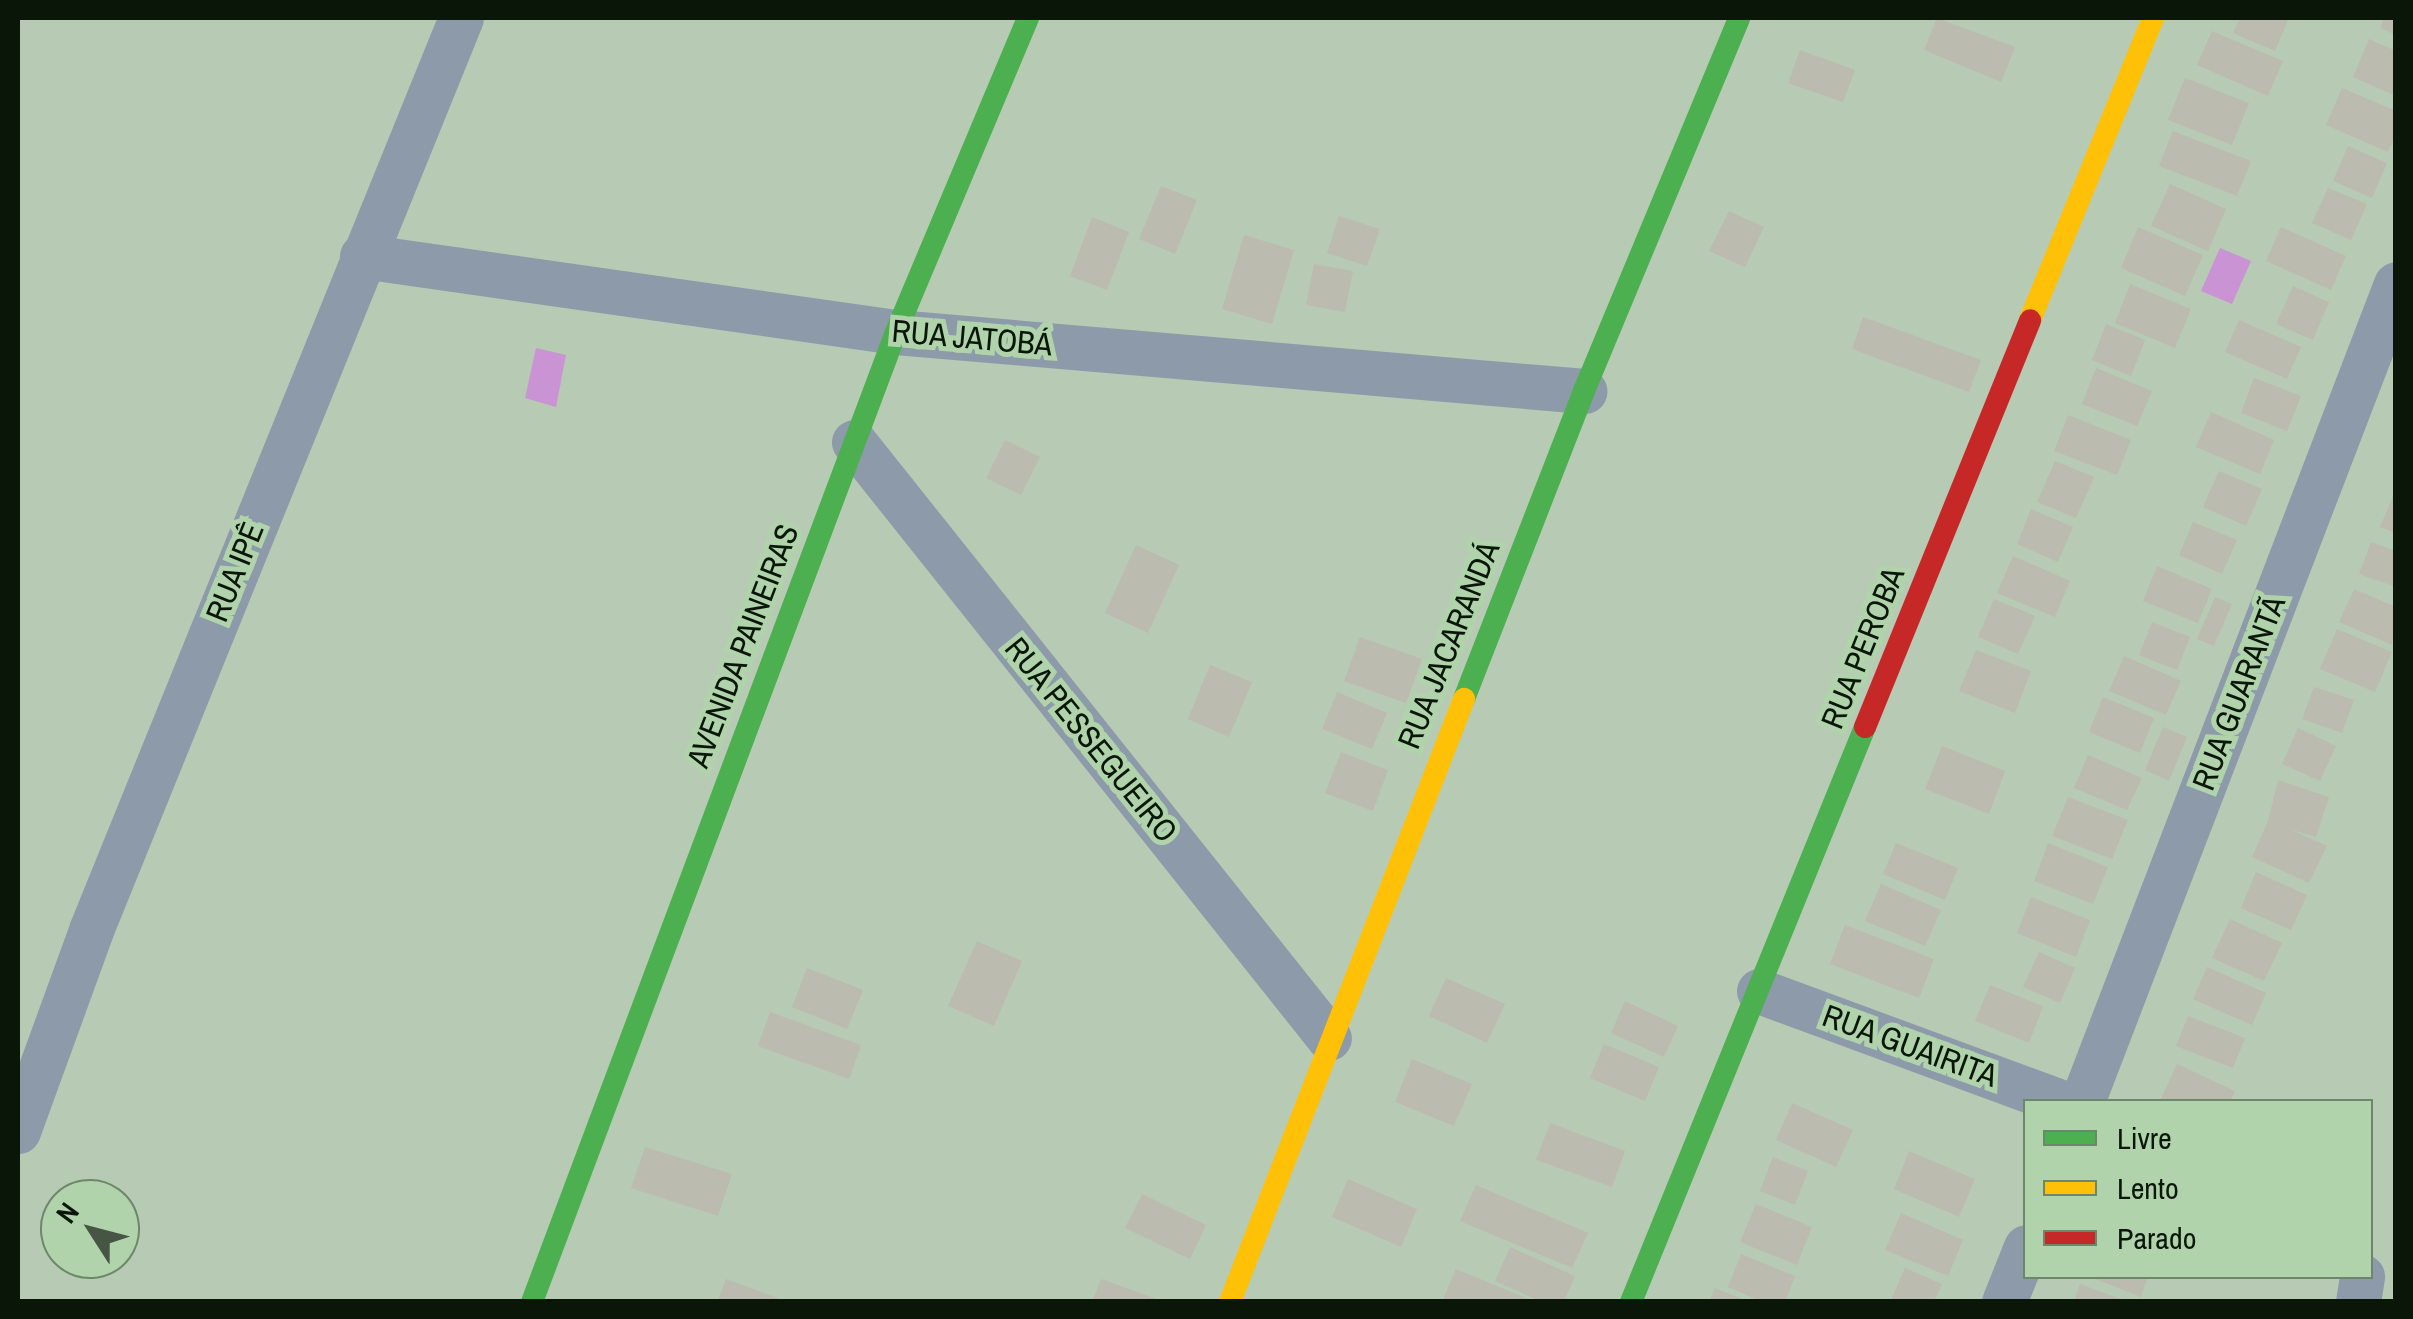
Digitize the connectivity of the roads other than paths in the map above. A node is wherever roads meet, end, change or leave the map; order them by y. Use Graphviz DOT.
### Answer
graph roads {
  1 [pos="461,18"];
  2 [pos="1028,18"];
  3 [pos="1739,18"];
  4 [pos="2153,18"];
  5 [pos="362,256"];
  6 [pos="2396,284"];
  7 [pos="896,332"];
  8 [pos="1584,391"];
  9 [pos="854,442"];
  10 [pos="1759,990"];
  11 [pos="1329,1038"];
  12 [pos="2053,1099"];
  13 [pos="2083,1099"];
  14 [pos="18,1131"];
  15 [pos="2023,1254"];
  16 [pos="532,1302"];
  17 [pos="1230,1302"];
  18 [pos="1631,1302"];
  19 [pos="2004,1302"];
  1 -- 5 [label="street, RUA IPÊ"];
  2 -- 7 [label="street, AVENIDA PAINEIRAS"];
  3 -- 8 [label="street, RUA JACARANDÁ"];
  4 -- 10 [label="street, RUA PEROBA"];
  5 -- 7 [label="street, RUA JATOBÁ"];
  5 -- 14 [label="street, RUA IPÊ"];
  6 -- 13 [label="street, RUA GUARANTÃ"];
  7 -- 8 [label="street, RUA JATOBÁ"];
  7 -- 9 [label="street, AVENIDA PAINEIRAS"];
  8 -- 11 [label="street, RUA JACARANDÁ"];
  9 -- 11 [label="street, RUA PESSEGUEIRO"];
  9 -- 16 [label="street, AVENIDA PAINEIRAS"];
  10 -- 12 [label="street, RUA GUAIRITA"];
  10 -- 18 [label="street, RUA PEROBA"];
  11 -- 17 [label="street, RUA JACARANDÁ"];
  15 -- 19 [label="street"];
}
